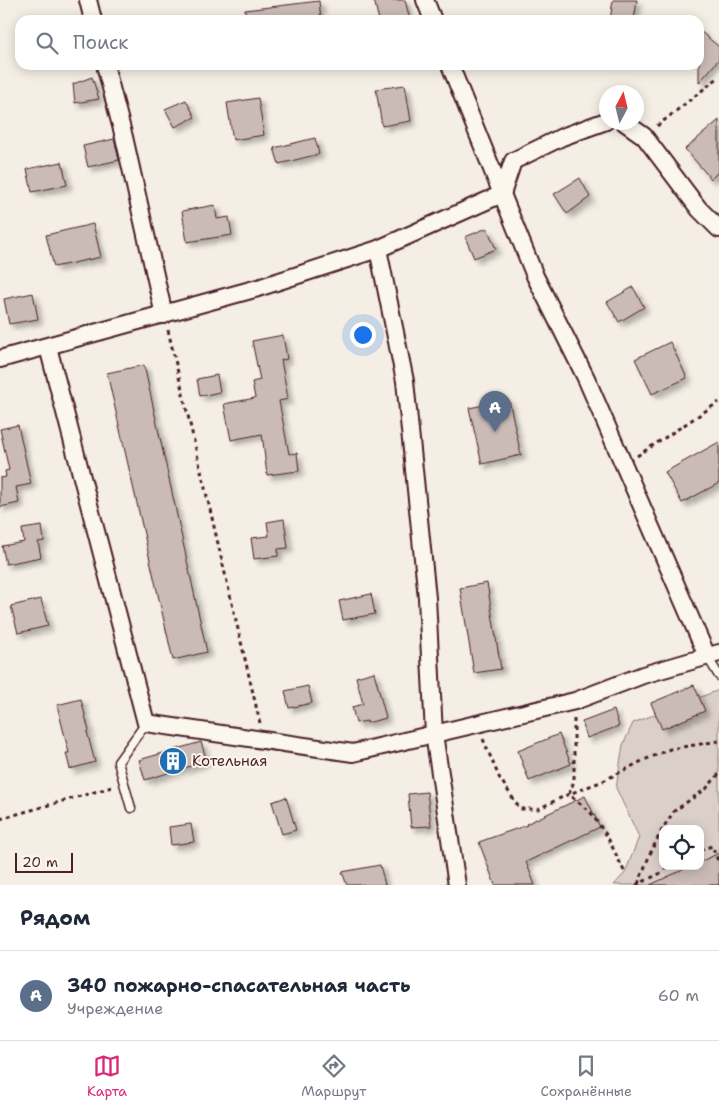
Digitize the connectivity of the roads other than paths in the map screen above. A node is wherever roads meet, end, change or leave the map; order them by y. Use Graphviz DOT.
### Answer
graph roads {
  1 [pos="88,0"];
  2 [pos="425,0"];
  3 [pos="92,15"];
  4 [pos="431,15"];
  5 [pos="106,70"];
  6 [pos="452,70"];
  7 [pos="599,124"];
  8 [pos="635,130"];
  9 [pos="502,194"];
  10 [pos="719,230"];
  11 [pos="378,249"];
  12 [pos="164,315"];
  13 [pos="48,347"];
  14 [pos="0,359"];
  15 [pos="713,654"];
  16 [pos="719,676"];
  17 [pos="146,722"];
  18 [pos="434,734"];
  19 [pos="131,808"];
  20 [pos="457,885"];
  1 -- 3 [label="street"];
  2 -- 4 [label="street"];
  5 -- 12 [label="street"];
  6 -- 9 [label="street"];
  7 -- 9 [label="street"];
  8 -- 10 [label="street"];
  9 -- 11 [label="street"];
  9 -- 15 [label="street"];
  11 -- 12 [label="street"];
  11 -- 18 [label="street"];
  12 -- 13 [label="street"];
  13 -- 14 [label="street"];
  13 -- 17 [label="street"];
  15 -- 16 [label="lane"];
  15 -- 18 [label="street"];
  17 -- 18 [label="street"];
  17 -- 19 [label="lane"];
  18 -- 20 [label="street"];
}
